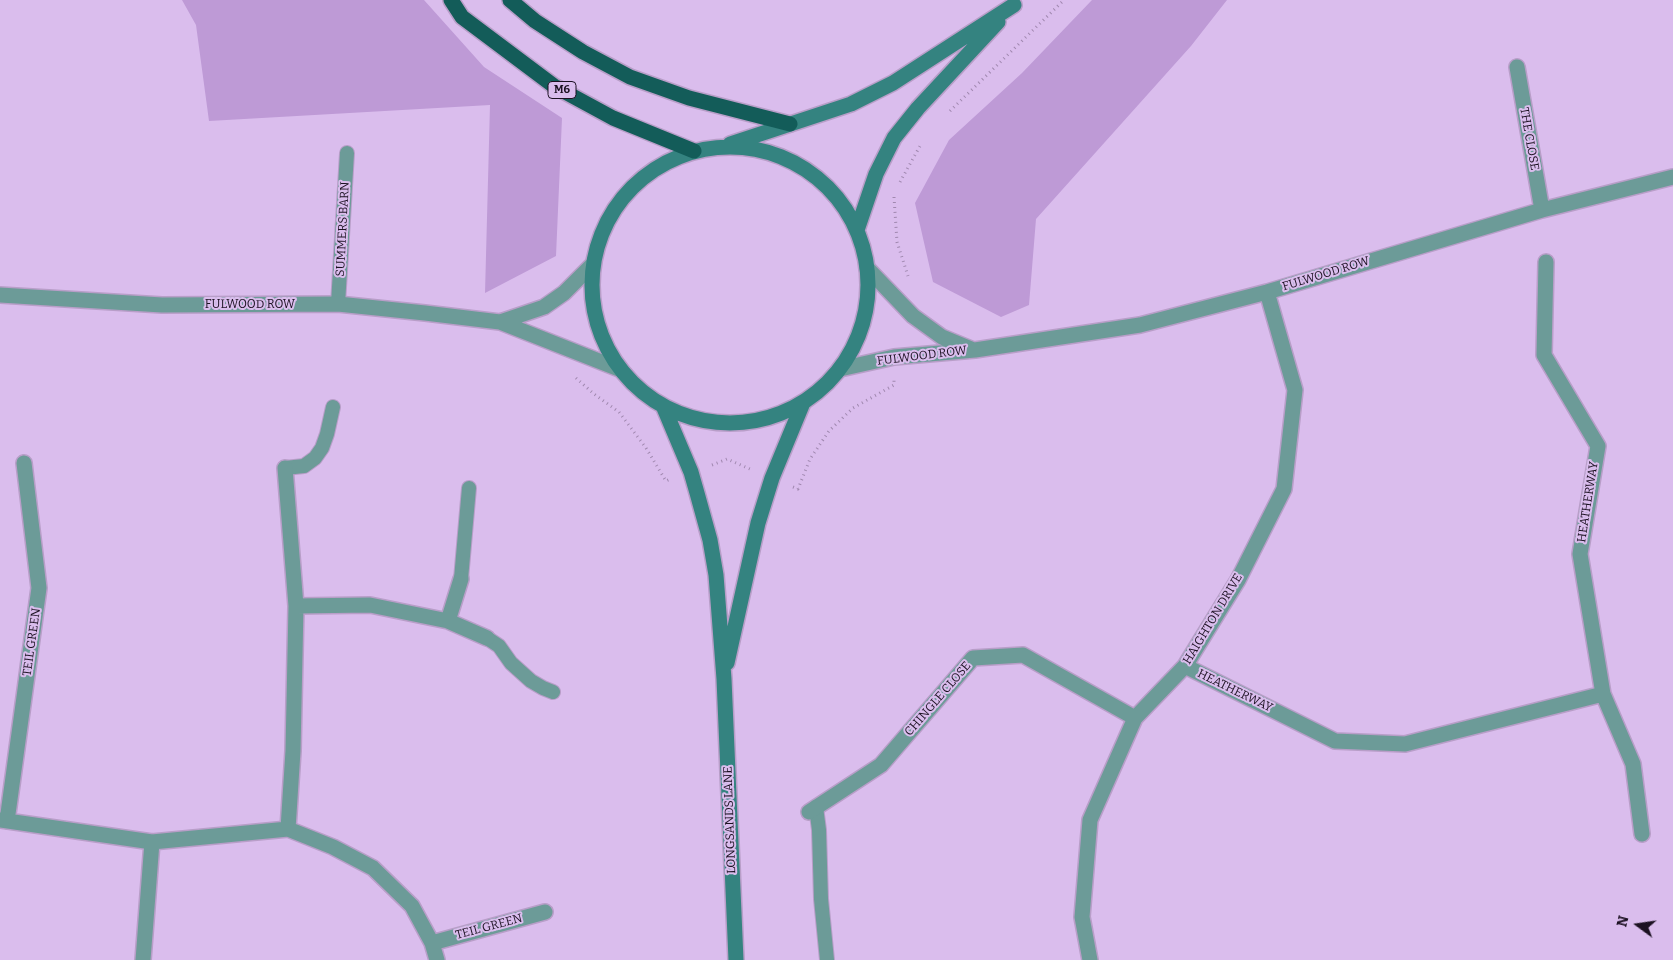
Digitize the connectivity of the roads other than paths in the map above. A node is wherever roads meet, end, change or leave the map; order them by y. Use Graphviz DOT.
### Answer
graph roads {
  1 [pos="450,0"];
  2 [pos="510,0"];
  3 [pos="1016,2"];
  4 [pos="1517,67"];
  5 [pos="790,124"];
  6 [pos="724,146"];
  7 [pos="694,151"];
  8 [pos="347,153"];
  9 [pos="1673,177"];
  10 [pos="1542,210"];
  11 [pos="857,230"];
  12 [pos="1546,262"];
  13 [pos="593,264"];
  14 [pos="868,268"];
  15 [pos="1267,292"];
  16 [pos="0,295"];
  17 [pos="338,304"];
  18 [pos="500,322"];
  19 [pos="975,350"];
  20 [pos="619,369"];
  21 [pos="840,369"];
  22 [pos="803,403"];
  23 [pos="333,407"];
  24 [pos="664,408"];
  25 [pos="24,464"];
  26 [pos="285,468"];
  27 [pos="469,488"];
  28 [pos="461,579"];
  29 [pos="296,606"];
  30 [pos="448,621"];
  31 [pos="487,638"];
  32 [pos="1185,666"];
  33 [pos="724,680"];
  34 [pos="553,692"];
  35 [pos="1603,694"];
  36 [pos="1135,718"];
  37 [pos="812,809"];
  38 [pos="4,821"];
  39 [pos="288,829"];
  40 [pos="1642,834"];
  41 [pos="152,842"];
  42 [pos="545,912"];
  43 [pos="432,943"];
  44 [pos="143,960"];
  45 [pos="437,960"];
  46 [pos="736,960"];
  47 [pos="827,960"];
  48 [pos="1090,960"];
  1 -- 7 [label="highway, M6"];
  2 -- 5 [label="highway"];
  3 -- 5 [label="main road"];
  3 -- 11 [label="main road"];
  4 -- 10 [label="street, THE CLOSE"];
  5 -- 6 [label="main road"];
  6 -- 7 [label="main road"];
  6 -- 11 [label="main road"];
  7 -- 13 [label="main road"];
  8 -- 17 [label="lane, SUMMERS BARN"];
  9 -- 10 [label="street, FULWOOD ROW"];
  10 -- 15 [label="street, FULWOOD ROW"];
  11 -- 14 [label="main road"];
  12 -- 35 [label="street, HEATHERWAY"];
  13 -- 18 [label="street, FULWOOD ROW"];
  13 -- 20 [label="main road"];
  14 -- 19 [label="street, FULWOOD ROW"];
  14 -- 21 [label="main road"];
  15 -- 19 [label="street, FULWOOD ROW"];
  15 -- 32 [label="street, HAIGHTON DRIVE"];
  16 -- 17 [label="street, FULWOOD ROW"];
  17 -- 18 [label="street, FULWOOD ROW"];
  18 -- 20 [label="street, FULWOOD ROW"];
  19 -- 21 [label="street, FULWOOD ROW"];
  20 -- 24 [label="main road"];
  21 -- 22 [label="main road"];
  22 -- 24 [label="main road"];
  22 -- 33 [label="main road"];
  23 -- 26 [label="lane"];
  24 -- 33 [label="main road"];
  25 -- 38 [label="street, TEIL GREEN"];
  26 -- 29 [label="street"];
  27 -- 28 [label="lane"];
  28 -- 30 [label="street"];
  29 -- 30 [label="street"];
  29 -- 39 [label="street"];
  30 -- 31 [label="street"];
  31 -- 34 [label="lane"];
  32 -- 35 [label="street, HEATHERWAY"];
  32 -- 36 [label="street, HAIGHTON DRIVE"];
  33 -- 46 [label="main road, LONGSANDS LANE"];
  35 -- 40 [label="street, HEATHERWAY"];
  36 -- 37 [label="street, CHINGLE CLOSE"];
  36 -- 48 [label="street, HAIGHTON DRIVE"];
  37 -- 47 [label="lane"];
  38 -- 41 [label="street, TEIL GREEN"];
  39 -- 41 [label="street, TEIL GREEN"];
  39 -- 43 [label="street, TEIL GREEN"];
  41 -- 44 [label="street"];
  42 -- 43 [label="street, TEIL GREEN"];
  43 -- 45 [label="street, TEIL GREEN"];
}
